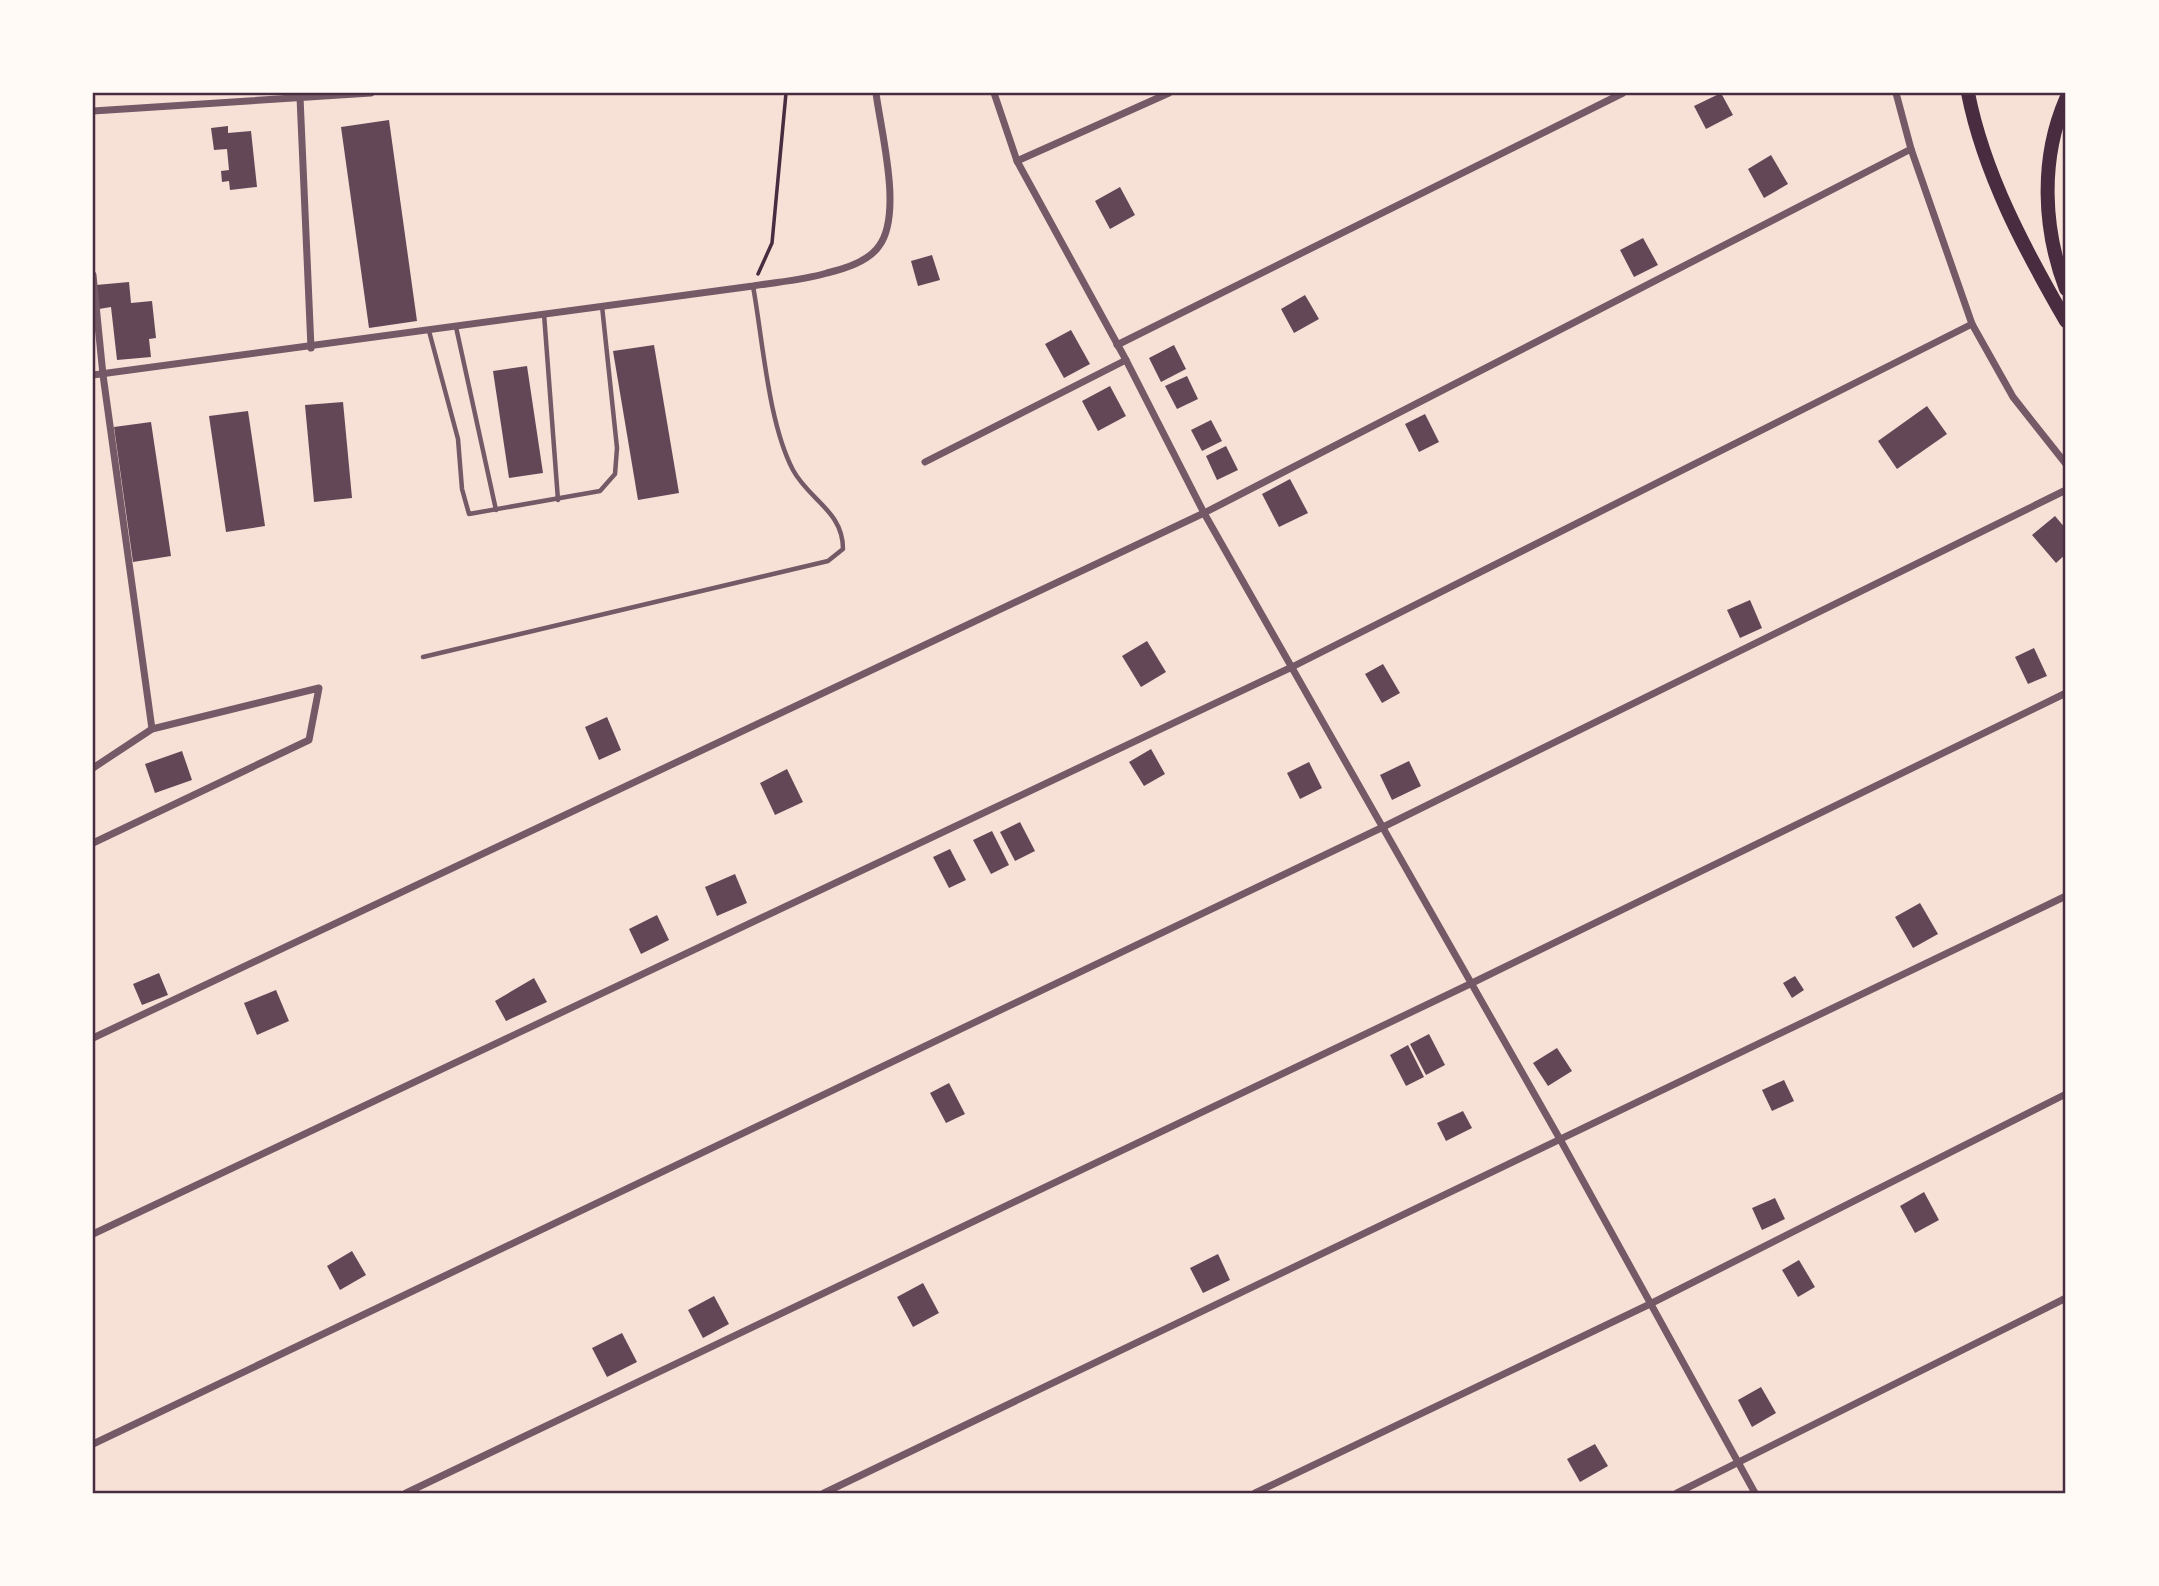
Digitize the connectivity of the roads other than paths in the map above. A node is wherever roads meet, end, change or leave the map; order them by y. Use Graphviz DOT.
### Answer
graph roads {
  1 [pos="371,93"];
  2 [pos="876,93"];
  3 [pos="993,93"];
  4 [pos="1169,93"];
  5 [pos="1623,93"];
  6 [pos="1896,93"];
  7 [pos="1968,93"];
  8 [pos="300,97"];
  9 [pos="2066,99"];
  10 [pos="93,111"];
  11 [pos="1912,149"];
  12 [pos="1017,161"];
  13 [pos="93,275"];
  14 [pos="753,286"];
  15 [pos="2066,289"];
  16 [pos="602,306"];
  17 [pos="544,314"];
  18 [pos="2066,321"];
  19 [pos="1972,324"];
  20 [pos="456,327"];
  21 [pos="429,331"];
  22 [pos="1117,345"];
  23 [pos="311,348"];
  24 [pos="1126,360"];
  25 [pos="93,375"];
  26 [pos="103,375"];
  27 [pos="925,462"];
  28 [pos="2066,464"];
  29 [pos="2066,490"];
  30 [pos="558,500"];
  31 [pos="496,510"];
  32 [pos="1204,513"];
  33 [pos="423,657"];
  34 [pos="1292,667"];
  35 [pos="2066,693"];
  36 [pos="152,729"];
  37 [pos="93,768"];
  38 [pos="1381,828"];
  39 [pos="93,843"];
  40 [pos="2066,896"];
  41 [pos="1470,985"];
  42 [pos="93,1038"];
  43 [pos="2066,1094"];
  44 [pos="1560,1142"];
  45 [pos="93,1234"];
  46 [pos="2066,1298"];
  47 [pos="1648,1305"];
  48 [pos="93,1444"];
  49 [pos="1738,1462"];
  50 [pos="406,1493"];
  51 [pos="824,1493"];
  52 [pos="1255,1493"];
  53 [pos="1677,1493"];
  54 [pos="1755,1493"];
  1 -- 8 [label="street"];
  2 -- 14 [label="street"];
  3 -- 12 [label="street"];
  4 -- 12 [label="street"];
  5 -- 22 [label="street"];
  6 -- 11 [label="street"];
  7 -- 18 [label="highway"];
  8 -- 10 [label="street"];
  8 -- 23 [label="street"];
  9 -- 15 [label="highway"];
  11 -- 19 [label="street"];
  11 -- 32 [label="street"];
  12 -- 22 [label="street"];
  13 -- 26 [label="street"];
  14 -- 16 [label="street"];
  14 -- 33 [label="lane"];
  16 -- 17 [label="street"];
  16 -- 30 [label="lane"];
  17 -- 20 [label="street"];
  17 -- 30 [label="lane"];
  19 -- 28 [label="street"];
  19 -- 34 [label="street"];
  20 -- 21 [label="street"];
  20 -- 31 [label="lane"];
  21 -- 23 [label="street"];
  21 -- 31 [label="lane"];
  22 -- 24 [label="street"];
  23 -- 26 [label="street"];
  24 -- 27 [label="street"];
  24 -- 32 [label="street"];
  25 -- 26 [label="street"];
  26 -- 36 [label="street"];
  29 -- 38 [label="street"];
  30 -- 31 [label="lane"];
  32 -- 34 [label="street"];
  32 -- 42 [label="street"];
  34 -- 38 [label="street"];
  34 -- 45 [label="street"];
  35 -- 41 [label="street"];
  36 -- 37 [label="street"];
  36 -- 39 [label="street"];
  38 -- 41 [label="street"];
  38 -- 48 [label="street"];
  40 -- 44 [label="street"];
  41 -- 44 [label="street"];
  41 -- 50 [label="street"];
  43 -- 47 [label="street"];
  44 -- 47 [label="street"];
  44 -- 51 [label="street"];
  46 -- 49 [label="street"];
  47 -- 49 [label="street"];
  47 -- 52 [label="street"];
  49 -- 53 [label="street"];
  49 -- 54 [label="street"];
}
